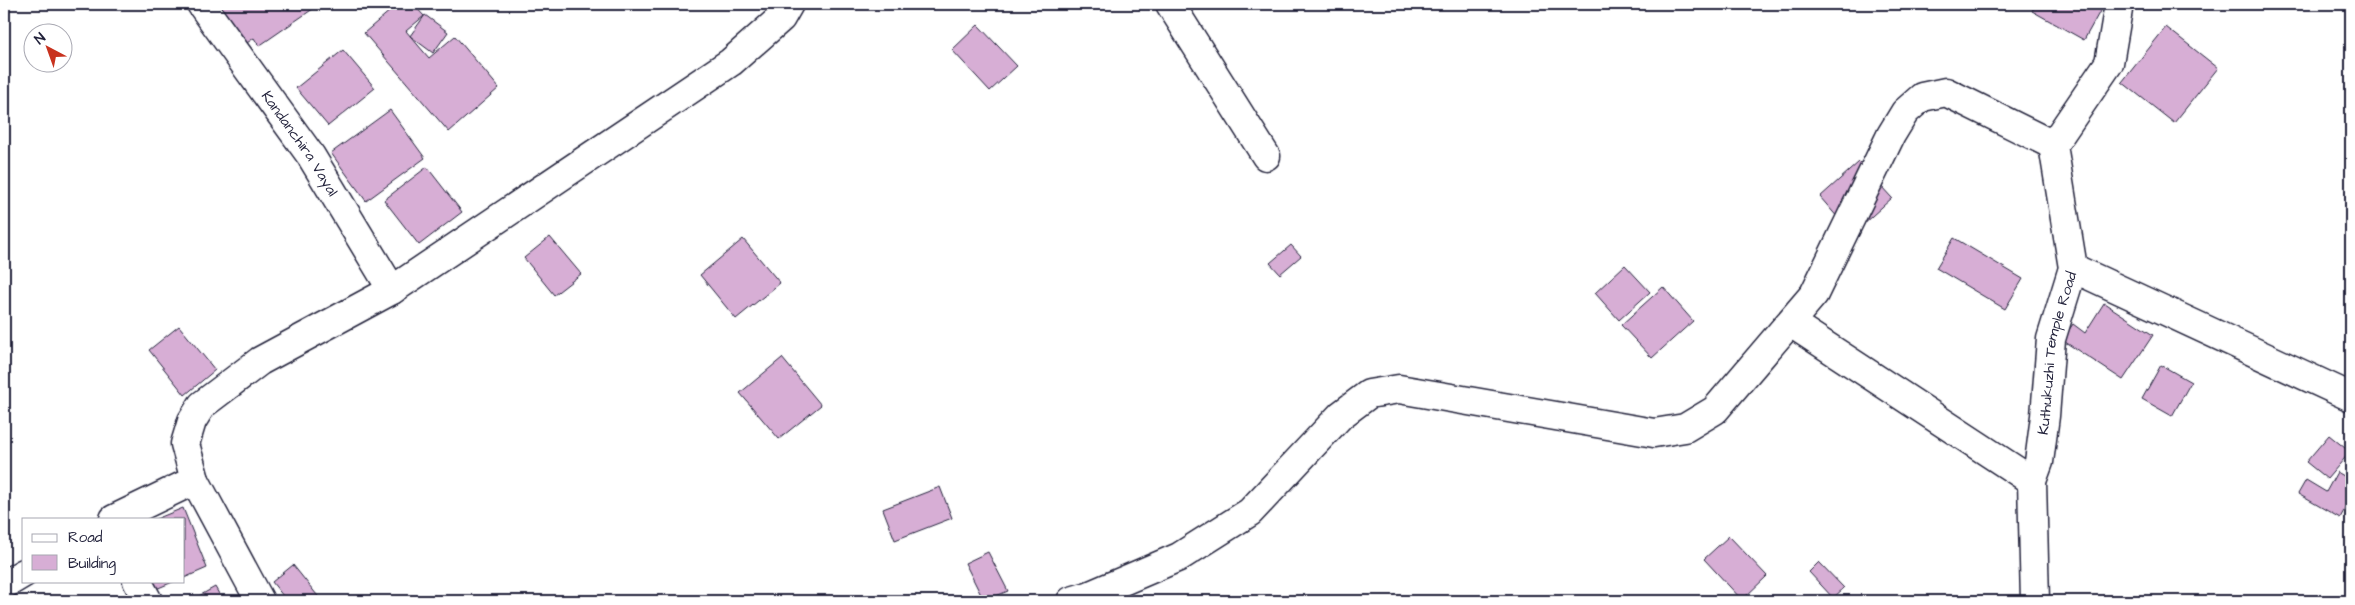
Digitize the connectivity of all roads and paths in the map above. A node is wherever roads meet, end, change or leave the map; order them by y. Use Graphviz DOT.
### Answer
graph roads {
  1 [pos="201,4"];
  2 [pos="789,4"];
  3 [pos="1170,4"];
  4 [pos="2119,4"];
  5 [pos="2053,146"];
  6 [pos="1266,156"];
  7 [pos="2074,268"];
  8 [pos="392,290"];
  9 [pos="1791,323"];
  10 [pos="2351,397"];
  11 [pos="195,480"];
  12 [pos="2032,481"];
  13 [pos="116,518"];
  14 [pos="22,574"];
  15 [pos="138,582"];
  16 [pos="4,585"];
  17 [pos="148,601"];
  18 [pos="260,601"];
  19 [pos="1071,601"];
  20 [pos="2034,601"];
  1 -- 8 [label="street, Kandanchira Vayal"];
  2 -- 8 [label="street"];
  3 -- 6 [label="street"];
  4 -- 5 [label="street"];
  5 -- 7 [label="street, Kuthukuzhi Temple Road"];
  5 -- 9 [label="street"];
  7 -- 10 [label="street"];
  7 -- 12 [label="street, Kuthukuzhi Temple Road"];
  8 -- 11 [label="street"];
  9 -- 12 [label="street"];
  9 -- 19 [label="street"];
  11 -- 13 [label="street"];
  11 -- 18 [label="street"];
  12 -- 20 [label="street, Kuthukuzhi Temple Road"];
  14 -- 16 [label="street"];
  15 -- 17 [label="street"];
}
